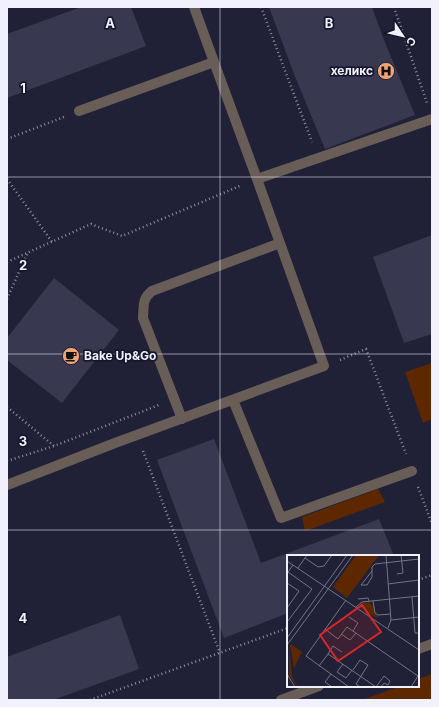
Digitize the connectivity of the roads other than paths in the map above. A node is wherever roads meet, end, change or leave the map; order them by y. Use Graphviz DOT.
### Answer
graph roads {
  1 [pos="194,7"];
  2 [pos="214,62"];
  3 [pos="79,111"];
  4 [pos="431,114"];
  5 [pos="257,179"];
  6 [pos="280,243"];
  7 [pos="233,400"];
  8 [pos="182,418"];
  9 [pos="412,471"];
  10 [pos="7,485"];
  11 [pos="432,644"];
  12 [pos="419,649"];
  13 [pos="316,687"];
  14 [pos="281,700"];
  1 -- 2 [label="street"];
  2 -- 3 [label="street"];
  2 -- 5 [label="street"];
  4 -- 5 [label="street"];
  5 -- 6 [label="street"];
  6 -- 7 [label="street"];
  6 -- 8 [label="street"];
  7 -- 8 [label="street"];
  7 -- 9 [label="street"];
  8 -- 10 [label="street"];
  11 -- 12 [label="street"];
  13 -- 14 [label="street"];
}
